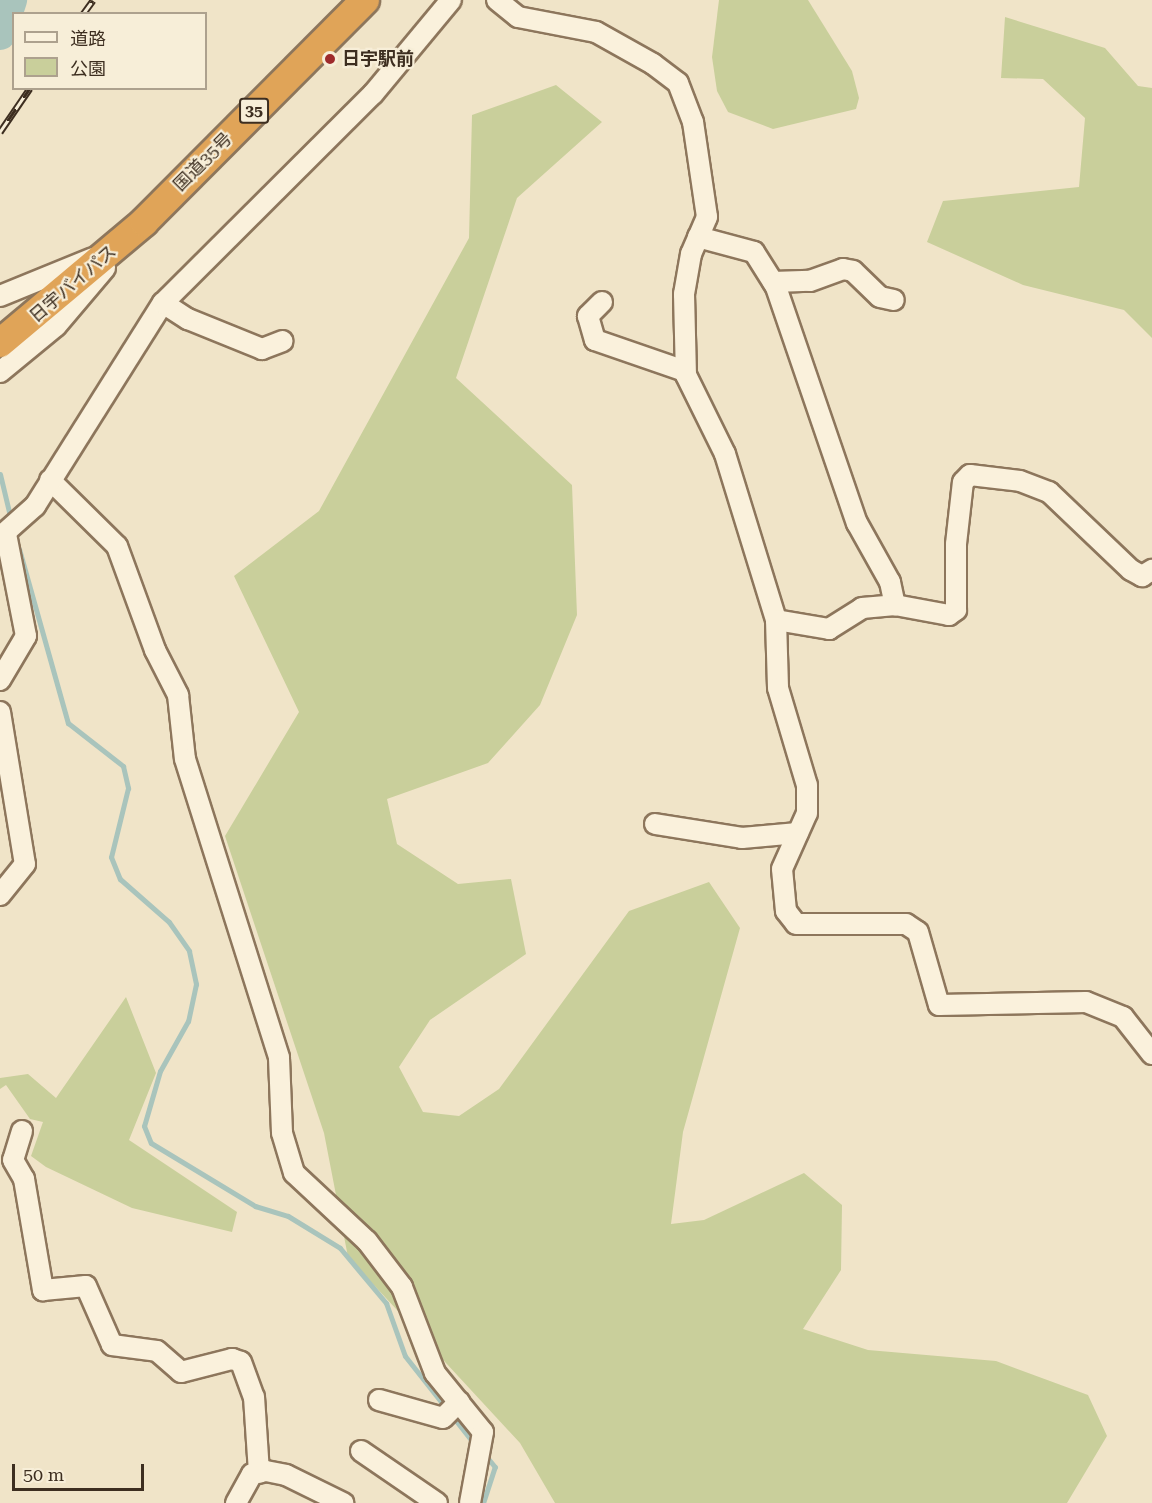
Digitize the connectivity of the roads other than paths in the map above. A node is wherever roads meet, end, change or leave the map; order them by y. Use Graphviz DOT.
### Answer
graph roads {
  1 [pos="365,0"];
  2 [pos="451,0"];
  3 [pos="497,0"];
  4 [pos="144,222"];
  5 [pos="698,237"];
  6 [pos="112,250"];
  7 [pos="773,282"];
  8 [pos="0,296"];
  9 [pos="894,300"];
  10 [pos="602,302"];
  11 [pos="163,303"];
  12 [pos="10,336"];
  13 [pos="283,341"];
  14 [pos="685,371"];
  15 [pos="0,372"];
  16 [pos="50,480"];
  17 [pos="9,531"];
  18 [pos="1152,570"];
  19 [pos="895,606"];
  20 [pos="776,620"];
  21 [pos="0,680"];
  22 [pos="0,711"];
  23 [pos="655,824"];
  24 [pos="798,833"];
  25 [pos="0,896"];
  26 [pos="1152,1054"];
  27 [pos="22,1131"];
  28 [pos="379,1400"];
  29 [pos="453,1408"];
  30 [pos="361,1452"];
  31 [pos="259,1473"];
  32 [pos="236,1503"];
  33 [pos="343,1503"];
  34 [pos="437,1503"];
  35 [pos="470,1503"];
  1 -- 4 [label="highway, 国道35号 / 35"];
  2 -- 11 [label="street"];
  3 -- 5 [label="street"];
  4 -- 6 [label="highway, 日宇バイパス / 35"];
  4 -- 15 [label="street"];
  5 -- 7 [label="street"];
  5 -- 14 [label="street"];
  6 -- 8 [label="street"];
  6 -- 12 [label="highway, 日宇バイパス / 35"];
  7 -- 9 [label="street"];
  7 -- 19 [label="street"];
  10 -- 14 [label="street"];
  11 -- 13 [label="street"];
  11 -- 16 [label="street"];
  14 -- 20 [label="street"];
  16 -- 17 [label="street"];
  16 -- 29 [label="street"];
  17 -- 21 [label="street"];
  18 -- 19 [label="street"];
  19 -- 20 [label="street"];
  20 -- 24 [label="street"];
  22 -- 25 [label="street"];
  23 -- 24 [label="street"];
  24 -- 26 [label="street"];
  27 -- 31 [label="street"];
  28 -- 29 [label="street"];
  29 -- 35 [label="street"];
  30 -- 34 [label="street"];
  31 -- 32 [label="street"];
  31 -- 33 [label="street"];
}
